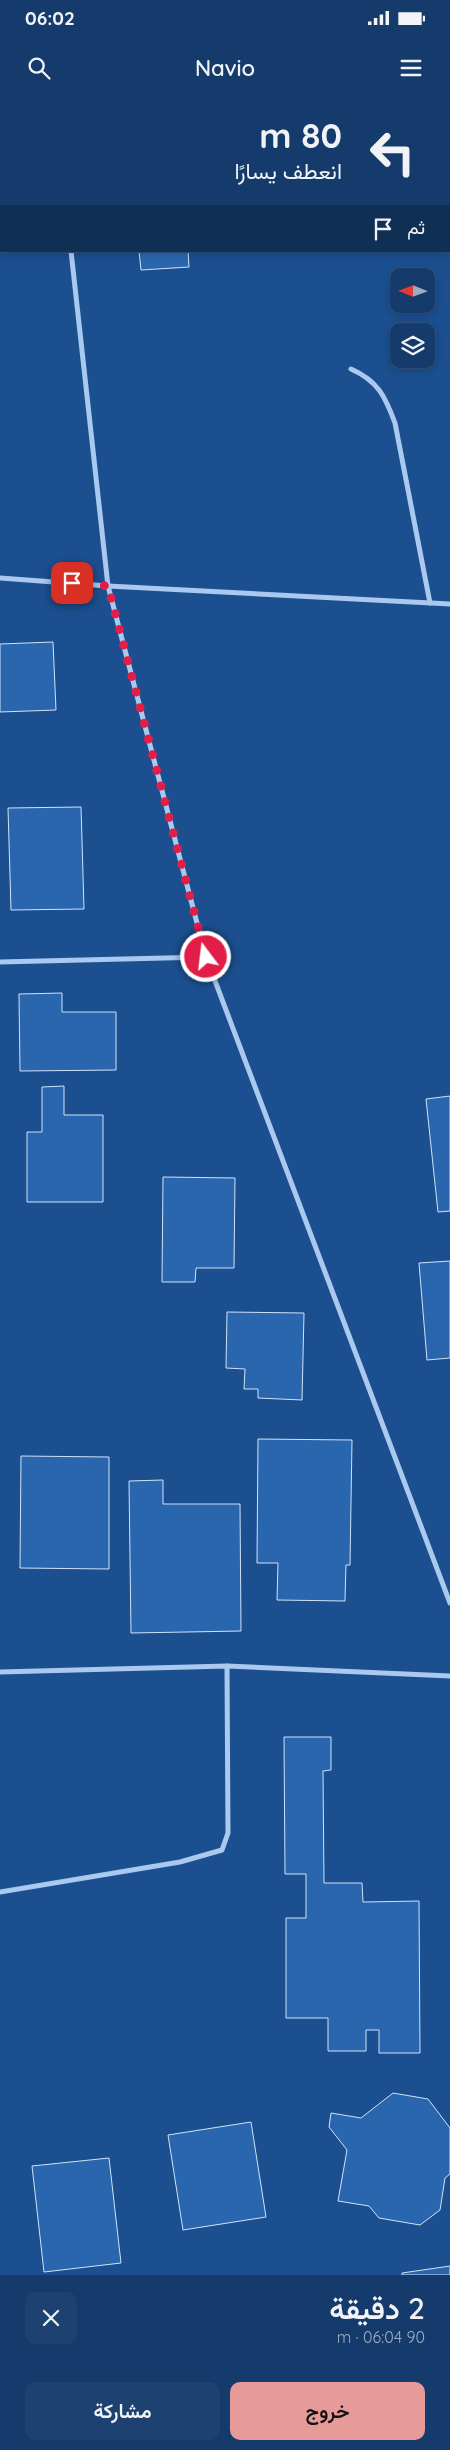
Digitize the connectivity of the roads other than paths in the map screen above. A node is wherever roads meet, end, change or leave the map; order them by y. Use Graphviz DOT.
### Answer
graph roads {
  1 [pos="71,252"];
  2 [pos="351,369"];
  3 [pos="0,578"];
  4 [pos="108,586"];
  5 [pos="430,603"];
  6 [pos="450,604"];
  7 [pos="206,957"];
  8 [pos="0,962"];
  9 [pos="450,1602"];
  10 [pos="227,1666"];
  11 [pos="0,1672"];
  12 [pos="450,1676"];
  13 [pos="0,1892"];
  1 -- 4 [label="street"];
  2 -- 5 [label="street"];
  3 -- 4 [label="street"];
  4 -- 5 [label="street"];
  4 -- 7 [label="street"];
  5 -- 6 [label="street"];
  7 -- 8 [label="street"];
  7 -- 9 [label="street"];
  10 -- 11 [label="street"];
  10 -- 12 [label="street"];
  10 -- 13 [label="street"];
}
